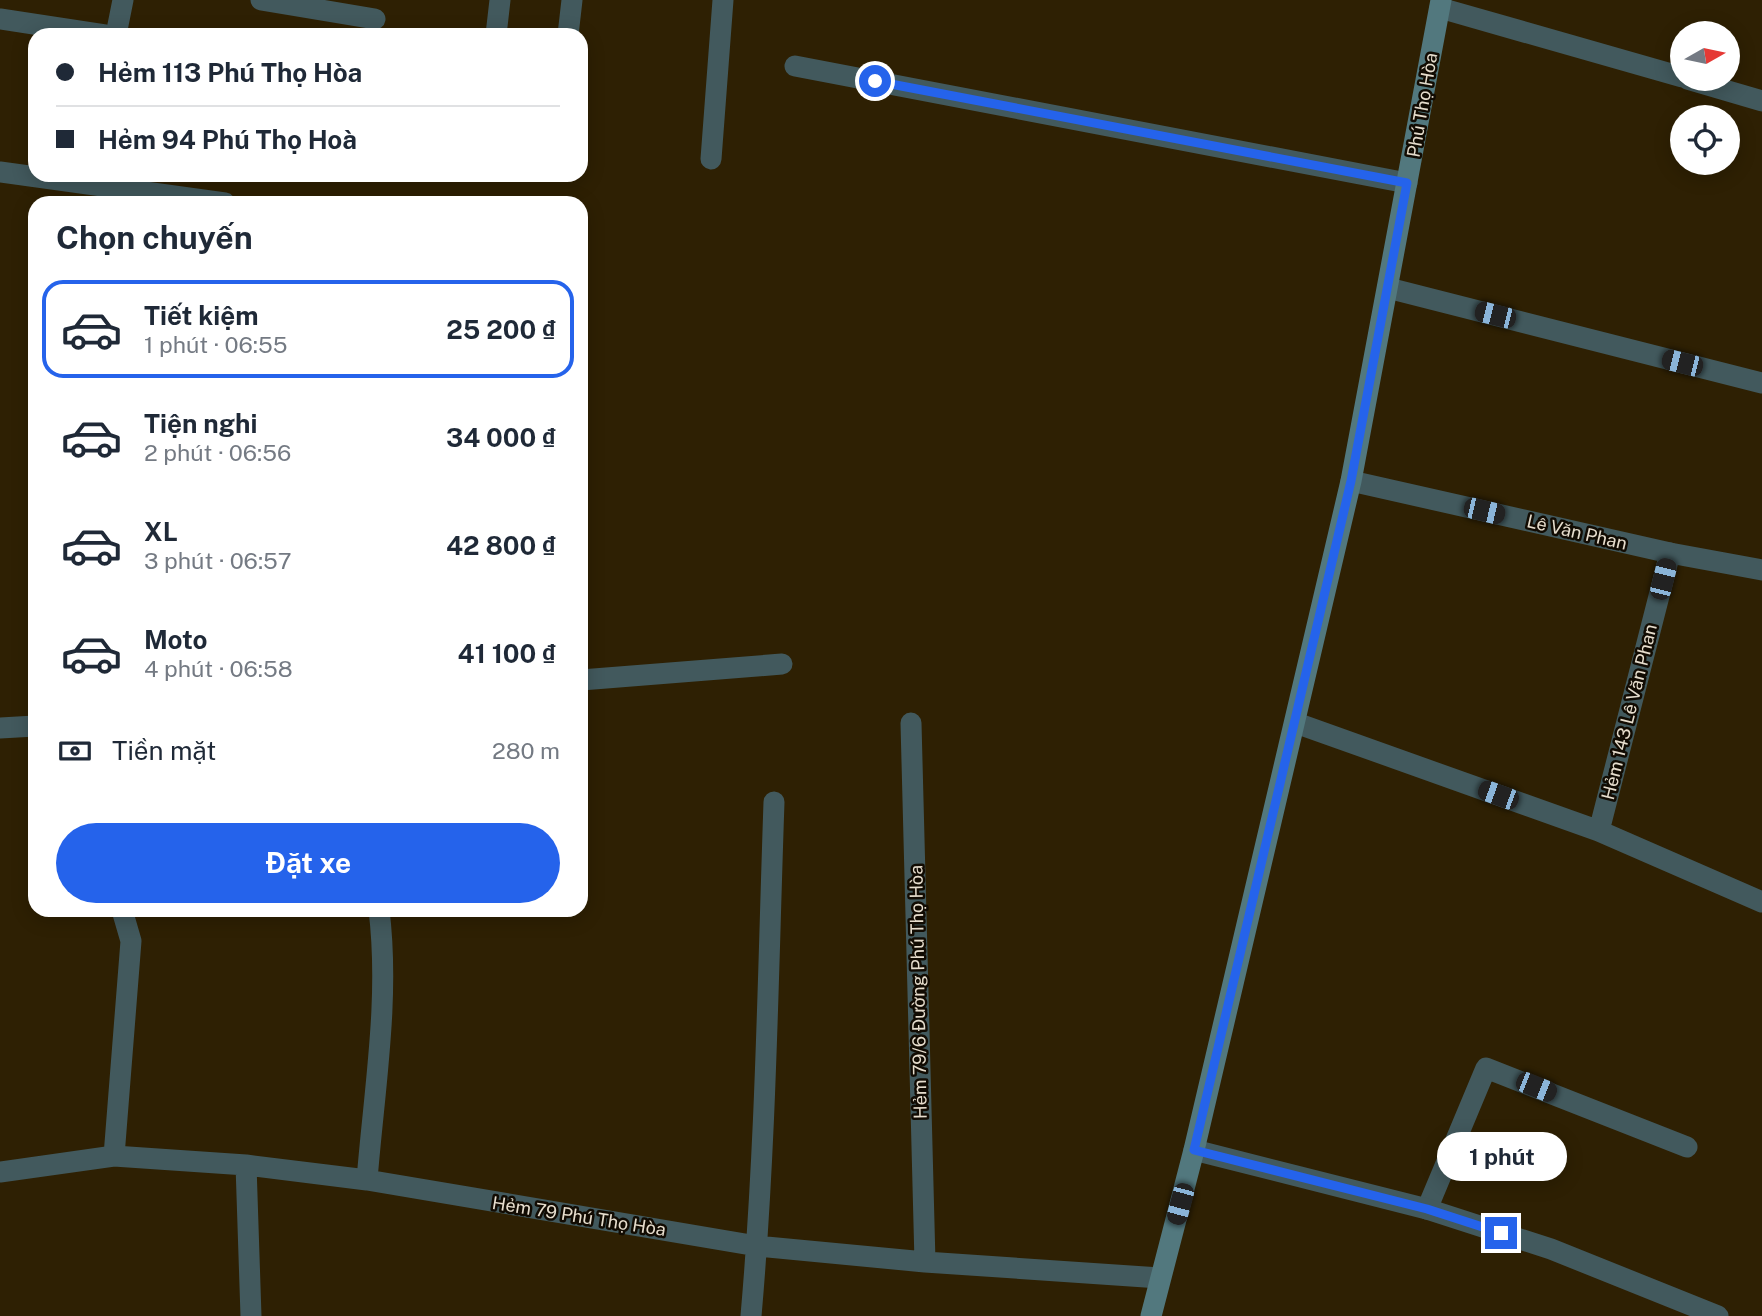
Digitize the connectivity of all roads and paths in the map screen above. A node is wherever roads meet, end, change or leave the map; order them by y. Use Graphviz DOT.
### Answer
graph roads {
  1 [pos="123,0"];
  2 [pos="261,0"];
  3 [pos="500,0"];
  4 [pos="572,0"];
  5 [pos="723,0"];
  6 [pos="1441,4"];
  7 [pos="0,19"];
  8 [pos="375,19"];
  9 [pos="59,28"];
  10 [pos="117,28"];
  11 [pos="497,28"];
  12 [pos="569,28"];
  13 [pos="795,66"];
  14 [pos="1670,74"];
  15 [pos="1728,91"];
  16 [pos="1762,101"];
  17 [pos="711,159"];
  18 [pos="0,172"];
  19 [pos="28,176"];
  20 [pos="73,182"];
  21 [pos="1407,183"];
  22 [pos="174,196"];
  23 [pos="1388,288"];
  24 [pos="1762,383"];
  25 [pos="1351,481"];
  26 [pos="1670,554"];
  27 [pos="1762,570"];
  28 [pos="782,664"];
  29 [pos="588,679"];
  30 [pos="911,723"];
  31 [pos="1296,723"];
  32 [pos="28,726"];
  33 [pos="0,728"];
  34 [pos="774,802"];
  35 [pos="1599,831"];
  36 [pos="1762,902"];
  37 [pos="124,917"];
  38 [pos="380,917"];
  39 [pos="1687,1147"];
  40 [pos="1194,1150"];
  41 [pos="114,1156"];
  42 [pos="246,1165"];
  43 [pos="0,1172"];
  44 [pos="367,1180"];
  45 [pos="1427,1209"];
  46 [pos="757,1246"];
  47 [pos="925,1262"];
  48 [pos="1160,1278"];
  49 [pos="251,1316"];
  50 [pos="751,1316"];
  51 [pos="1150,1316"];
  52 [pos="1718,1316"];
  1 -- 10 [label="street"];
  2 -- 8 [label="street"];
  3 -- 11 [label="street"];
  4 -- 12 [label="street"];
  5 -- 17 [label="street"];
  6 -- 14 [label="street"];
  6 -- 21 [label="street, Phú Thọ Hòa"];
  7 -- 9 [label="street"];
  13 -- 21 [label="street"];
  15 -- 16 [label="street"];
  18 -- 19 [label="street"];
  20 -- 22 [label="street"];
  21 -- 23 [label="street, Phú Thọ Hòa"];
  23 -- 24 [label="street"];
  23 -- 25 [label="street, Phú Thọ Hòa"];
  25 -- 26 [label="street, Lê Văn Phan"];
  25 -- 31 [label="street, Phú Thọ Hòa"];
  26 -- 27 [label="street, Lê Văn Phan"];
  26 -- 35 [label="street, Hẻm 143 Lê Văn Phan"];
  28 -- 29 [label="street"];
  30 -- 47 [label="street, Hẻm 79/6 Đường Phú Thọ Hòa"];
  31 -- 35 [label="street"];
  31 -- 40 [label="street, Phú Thọ Hòa"];
  32 -- 33 [label="street"];
  34 -- 46 [label="street"];
  35 -- 36 [label="street"];
  37 -- 41 [label="street"];
  38 -- 44 [label="street"];
  39 -- 45 [label="street"];
  40 -- 45 [label="street"];
  40 -- 48 [label="street, Phú Thọ Hòa"];
  41 -- 42 [label="street, Hẻm 79 Phú Thọ Hòa"];
  41 -- 43 [label="street, Hẻm 79 Phú Thọ Hòa"];
  42 -- 44 [label="street, Hẻm 79 Phú Thọ Hòa"];
  42 -- 49 [label="street"];
  44 -- 46 [label="street, Hẻm 79 Phú Thọ Hòa"];
  45 -- 52 [label="street"];
  46 -- 47 [label="street, Hẻm 79 Phú Thọ Hòa"];
  46 -- 50 [label="street"];
  47 -- 48 [label="street, Hẻm 79 Phú Thọ Hòa"];
  48 -- 51 [label="street, Phú Thọ Hòa"];
}
